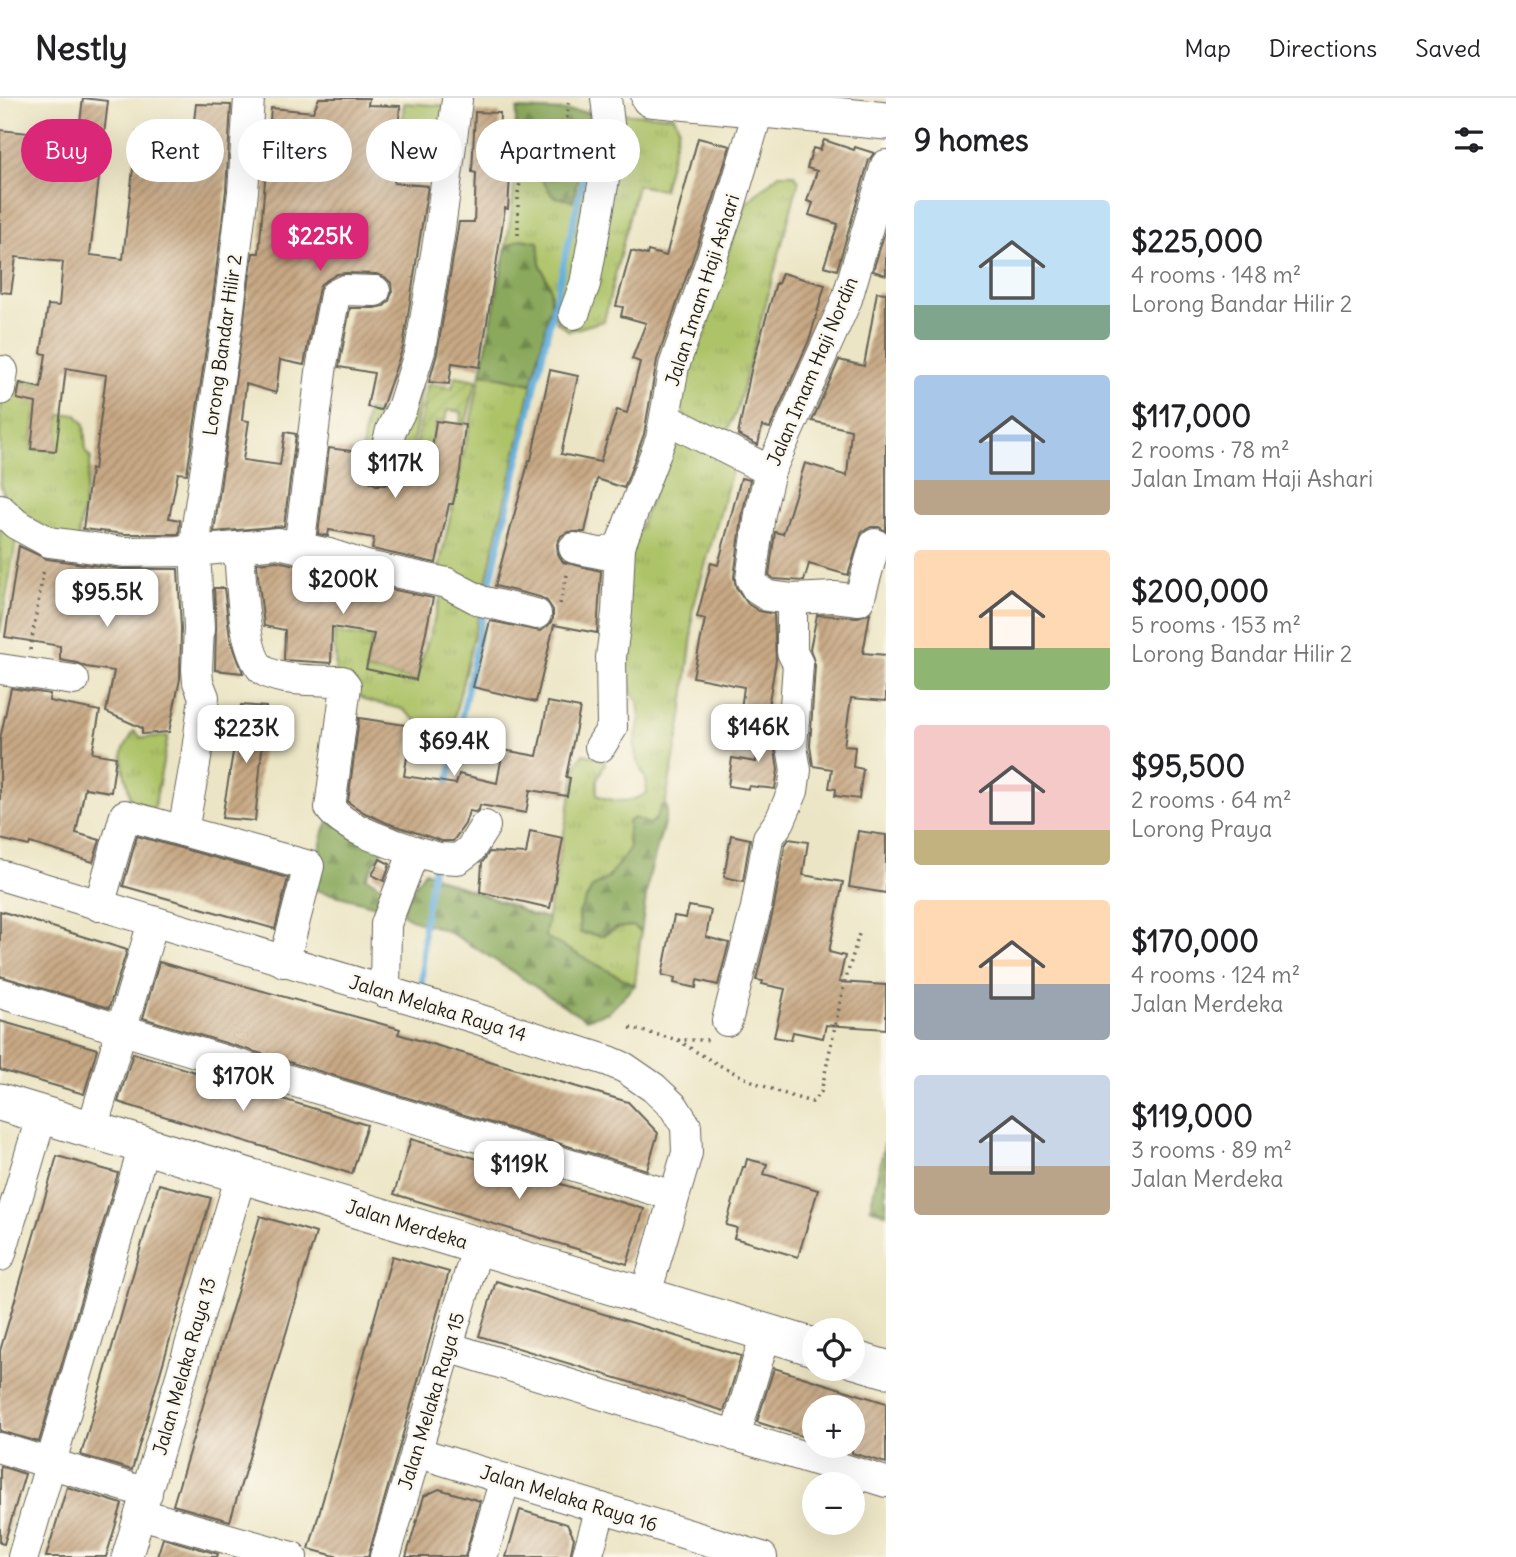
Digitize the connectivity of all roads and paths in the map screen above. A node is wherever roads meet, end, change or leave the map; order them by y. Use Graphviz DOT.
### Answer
graph roads {
  1 [pos="249,98"];
  2 [pos="569,98"];
  3 [pos="606,98"];
  4 [pos="650,98"];
  5 [pos="457,100"];
  6 [pos="761,103"];
  7 [pos="886,121"];
  8 [pos="886,166"];
  9 [pos="518,235"];
  10 [pos="374,291"];
  11 [pos="574,314"];
  12 [pos="665,418"];
  13 [pos="381,468"];
  14 [pos="769,471"];
  15 [pos="0,509"];
  16 [pos="49,542"];
  17 [pos="875,544"];
  18 [pos="620,546"];
  19 [pos="239,548"];
  20 [pos="299,548"];
  21 [pos="574,548"];
  22 [pos="195,551"];
  23 [pos="792,599"];
  24 [pos="536,614"];
  25 [pos="7,674"];
  26 [pos="74,680"];
  27 [pos="600,747"];
  28 [pos="485,826"];
  29 [pos="183,831"];
  30 [pos="428,855"];
  31 [pos="0,875"];
  32 [pos="99,906"];
  33 [pos="153,922"];
  34 [pos="859,934"];
  35 [pos="284,961"];
  36 [pos="385,992"];
  37 [pos="0,993"];
  38 [pos="727,1021"];
  39 [pos="629,1028"];
  40 [pos="121,1030"];
  41 [pos="678,1040"];
  42 [pos="0,1102"];
  43 [pos="42,1114"];
  44 [pos="92,1129"];
  45 [pos="144,1146"];
  46 [pos="241,1175"];
  47 [pos="674,1196"];
  48 [pos="4,1225"];
  49 [pos="478,1245"];
  50 [pos="0,1256"];
  51 [pos="645,1297"];
  52 [pos="766,1333"];
  53 [pos="802,1344"];
  54 [pos="448,1347"];
  55 [pos="865,1363"];
  56 [pos="886,1369"];
  57 [pos="735,1436"];
  58 [pos="0,1448"];
  59 [pos="416,1452"];
  60 [pos="51,1464"];
  61 [pos="505,1479"];
  62 [pos="886,1482"];
  63 [pos="144,1503"];
  64 [pos="601,1508"];
  65 [pos="23,1557"];
  66 [pos="127,1557"];
  67 [pos="292,1557"];
  68 [pos="385,1557"];
  69 [pos="482,1557"];
  70 [pos="587,1557"];
  71 [pos="762,1557"];
  1 -- 22 [label="street, Lorong Bandar Hilir 2"];
  2 -- 9 [label="path"];
  3 -- 11 [label="street"];
  4 -- 6 [label="main road"];
  5 -- 13 [label="street"];
  6 -- 7 [label="main road"];
  6 -- 12 [label="street, Jalan Imam Haji Ashari"];
  8 -- 14 [label="street, Jalan Imam Haji Nordin"];
  10 -- 20 [label="street"];
  12 -- 14 [label="street"];
  12 -- 18 [label="street, Jalan Imam Haji Ashari"];
  14 -- 23 [label="street, Jalan Imam Haji Nordin"];
  15 -- 16 [label="street"];
  16 -- 22 [label="street"];
  16 -- 25 [label="path"];
  17 -- 23 [label="street"];
  18 -- 21 [label="street"];
  18 -- 27 [label="street, Jalan Imam Haji Ashari"];
  19 -- 20 [label="street"];
  19 -- 22 [label="street"];
  19 -- 30 [label="street"];
  20 -- 24 [label="street"];
  21 -- 24 [label="path"];
  22 -- 29 [label="street, Lorong Bandar Hilir 2"];
  23 -- 38 [label="street"];
  25 -- 26 [label="street"];
  28 -- 30 [label="street"];
  29 -- 32 [label="street"];
  29 -- 35 [label="street"];
  30 -- 36 [label="street"];
  31 -- 32 [label="street, Jalan Melaka Raya 14"];
  32 -- 33 [label="street, Jalan Melaka Raya 14"];
  33 -- 35 [label="street, Jalan Melaka Raya 14"];
  33 -- 40 [label="street"];
  34 -- 41 [label="path"];
  35 -- 36 [label="street, Jalan Melaka Raya 14"];
  36 -- 47 [label="street, Jalan Melaka Raya 14"];
  37 -- 40 [label="street"];
  38 -- 41 [label="path"];
  39 -- 41 [label="path"];
  40 -- 44 [label="street"];
  40 -- 47 [label="street"];
  42 -- 43 [label="main road, Jalan Merdeka"];
  43 -- 44 [label="main road, Jalan Merdeka"];
  43 -- 48 [label="street"];
  44 -- 45 [label="main road, Jalan Merdeka"];
  45 -- 46 [label="main road, Jalan Merdeka"];
  45 -- 60 [label="street"];
  46 -- 49 [label="main road, Jalan Merdeka"];
  46 -- 63 [label="street, Jalan Melaka Raya 13"];
  47 -- 51 [label="street, Jalan Melaka Raya 14"];
  48 -- 50 [label="street"];
  49 -- 51 [label="main road, Jalan Merdeka"];
  49 -- 54 [label="street, Jalan Melaka Raya 15"];
  51 -- 52 [label="main road, Jalan Merdeka"];
  52 -- 53 [label="main road, Jalan Merdeka"];
  52 -- 57 [label="street"];
  54 -- 57 [label="street"];
  54 -- 59 [label="street, Jalan Melaka Raya 15"];
  55 -- 56 [label="main road"];
  57 -- 62 [label="street"];
  58 -- 60 [label="street"];
  59 -- 61 [label="street, Jalan Melaka Raya 16"];
  59 -- 68 [label="street, Jalan Melaka Raya 15"];
  60 -- 63 [label="street"];
  60 -- 65 [label="street"];
  61 -- 64 [label="street, Jalan Melaka Raya 16"];
  61 -- 69 [label="street"];
  63 -- 66 [label="street, Jalan Melaka Raya 13"];
  63 -- 67 [label="street"];
  64 -- 70 [label="street"];
  64 -- 71 [label="street, Jalan Melaka Raya 16"];
}
